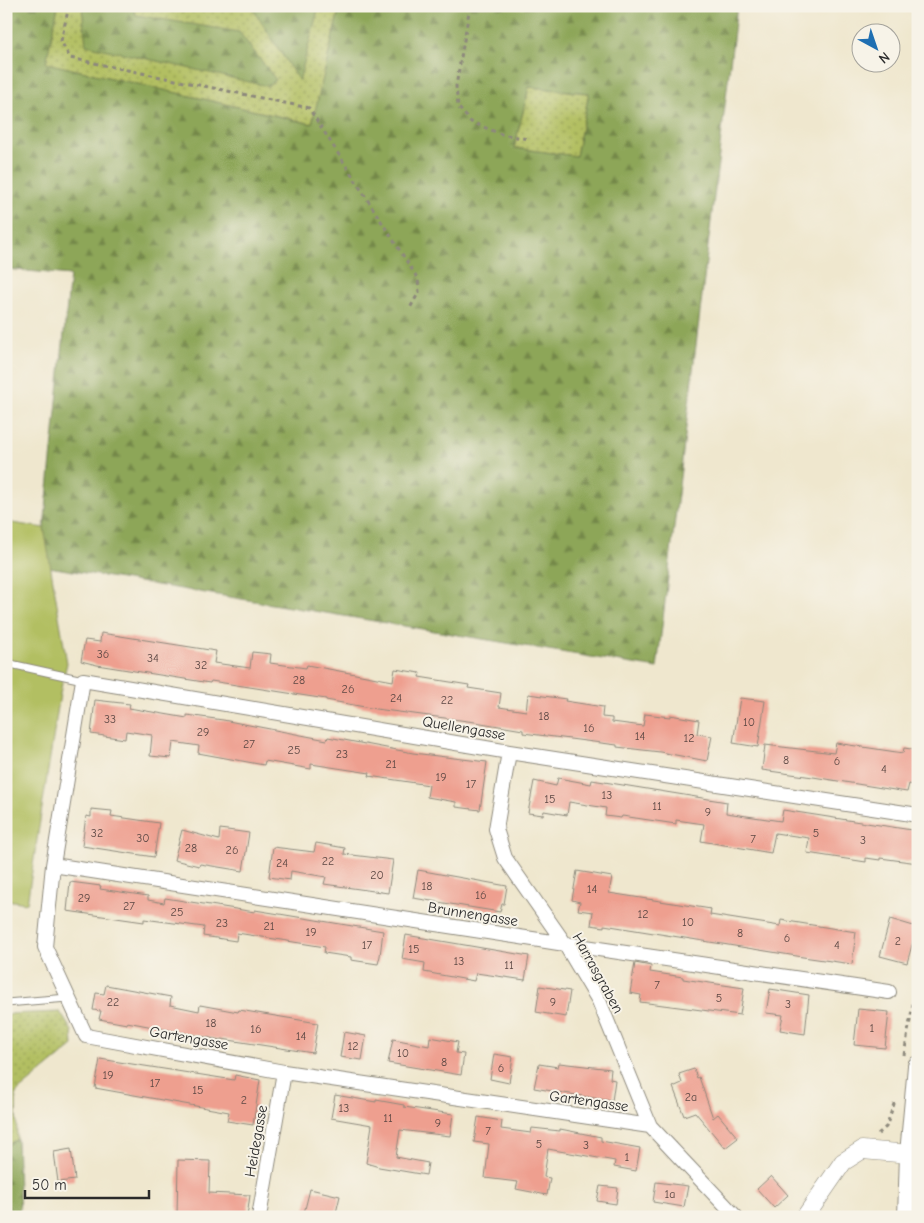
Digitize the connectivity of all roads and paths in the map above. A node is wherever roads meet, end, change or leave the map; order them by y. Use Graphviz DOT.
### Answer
graph roads {
  1 [pos="69,6"];
  2 [pos="470,6"];
  3 [pos="528,139"];
  4 [pos="410,308"];
  5 [pos="6,663"];
  6 [pos="83,680"];
  7 [pos="508,752"];
  8 [pos="918,816"];
  9 [pos="53,865"];
  10 [pos="565,944"];
  11 [pos="889,992"];
  12 [pos="68,998"];
  13 [pos="6,1003"];
  14 [pos="918,1066"];
  15 [pos="284,1072"];
  16 [pos="650,1126"];
  17 [pos="913,1147"];
  18 [pos="911,1216"];
  19 [pos="259,1217"];
  20 [pos="736,1217"];
  21 [pos="805,1217"];
  1 -- 4 [label="path"];
  2 -- 3 [label="path"];
  5 -- 6 [label="lane, Quellengasse"];
  6 -- 7 [label="street, Quellengasse"];
  6 -- 9 [label="street, Gartengasse"];
  7 -- 8 [label="street, Quellengasse"];
  7 -- 10 [label="street, Harrasgraben"];
  9 -- 10 [label="street, Brunnengasse"];
  9 -- 12 [label="street, Gartengasse"];
  10 -- 11 [label="street, Brunnengasse"];
  10 -- 16 [label="street, Harrasgraben"];
  12 -- 13 [label="lane"];
  12 -- 15 [label="street, Gartengasse"];
  14 -- 17 [label="main road"];
  15 -- 16 [label="street, Gartengasse"];
  15 -- 19 [label="street, Heidegasse"];
  16 -- 20 [label="street, Harrasgraben"];
  17 -- 18 [label="main road"];
  17 -- 21 [label="street"];
}
